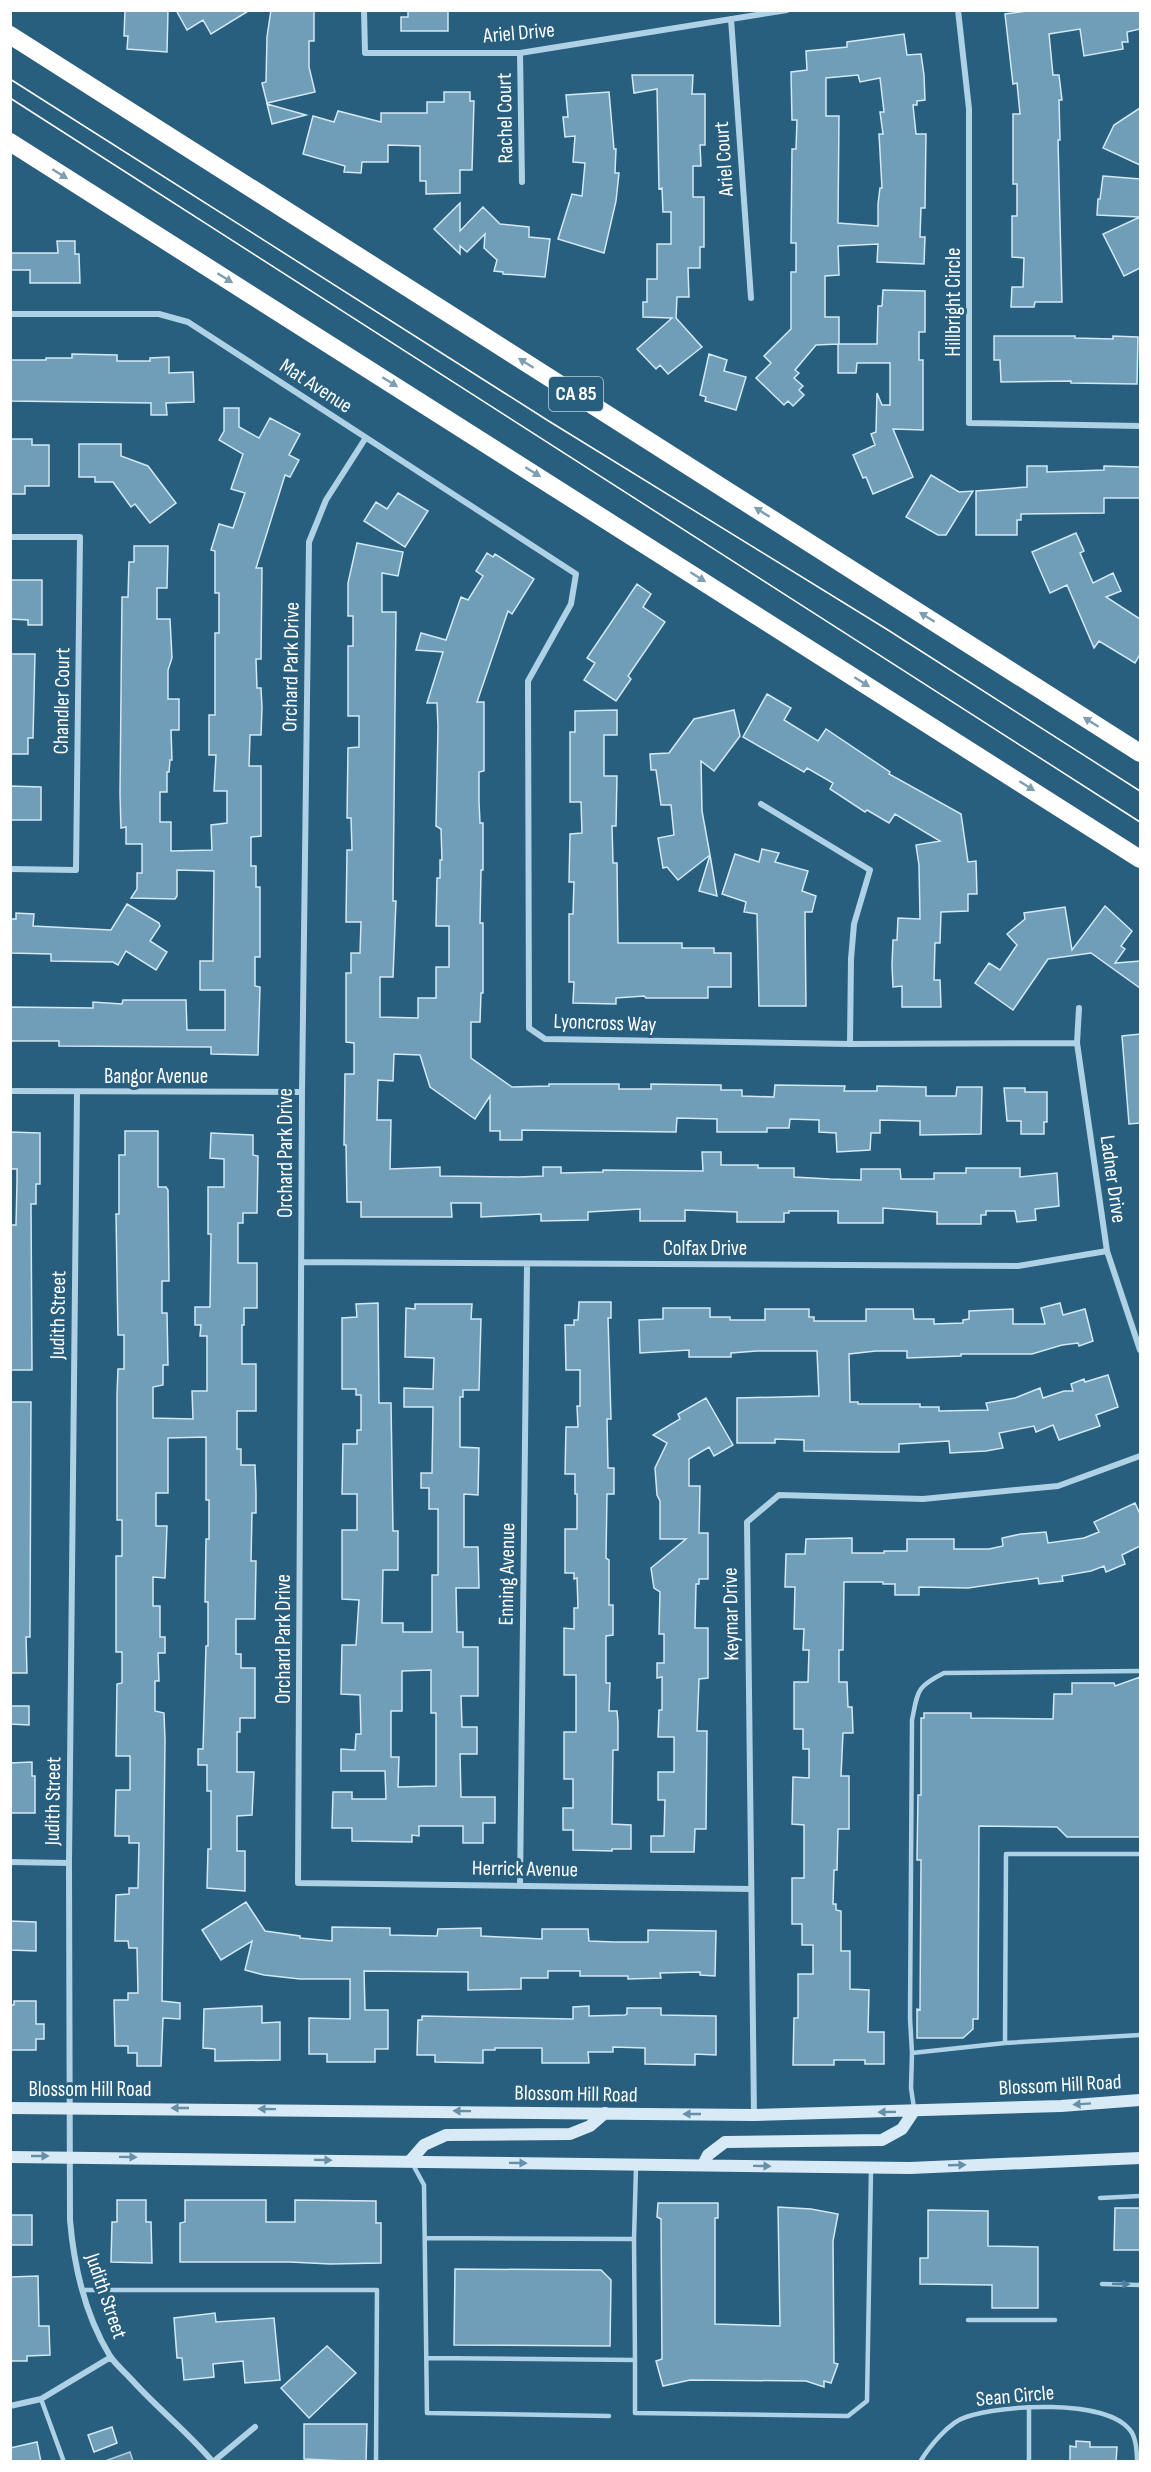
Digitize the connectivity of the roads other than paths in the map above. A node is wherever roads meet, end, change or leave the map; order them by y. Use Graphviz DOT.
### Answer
graph roads {
  1 [pos="364,10"];
  2 [pos="787,10"];
  3 [pos="958,10"];
  4 [pos="731,19"];
  5 [pos="10,35"];
  6 [pos="520,53"];
  7 [pos="10,142"];
  8 [pos="522,182"];
  9 [pos="751,298"];
  10 [pos="10,314"];
  11 [pos="1140,426"];
  12 [pos="365,439"];
  13 [pos="10,537"];
  14 [pos="576,574"];
  15 [pos="1140,753"];
  16 [pos="761,804"];
  17 [pos="1140,859"];
  18 [pos="10,869"];
  19 [pos="1079,1008"];
  20 [pos="1077,1043"];
  21 [pos="850,1044"];
  22 [pos="10,1091"];
  23 [pos="77,1092"];
  24 [pos="302,1092"];
  25 [pos="1107,1251"];
  26 [pos="302,1262"];
  27 [pos="527,1264"];
  28 [pos="1140,1350"];
  29 [pos="1140,1456"];
  30 [pos="1140,1671"];
  31 [pos="1140,1854"];
  32 [pos="10,1862"];
  33 [pos="69,1863"];
  34 [pos="298,1882"];
  35 [pos="520,1886"];
  36 [pos="751,1889"];
  37 [pos="1140,2035"];
  38 [pos="1005,2043"];
  39 [pos="912,2053"];
  40 [pos="1140,2100"];
  41 [pos="10,2108"];
  42 [pos="69,2108"];
  43 [pos="914,2111"];
  44 [pos="605,2113"];
  45 [pos="754,2115"];
  46 [pos="70,2156"];
  47 [pos="10,2157"];
  48 [pos="1140,2158"];
  49 [pos="410,2161"];
  50 [pos="636,2165"];
  51 [pos="704,2165"];
  52 [pos="871,2168"];
  53 [pos="1140,2196"];
  54 [pos="1100,2198"];
  55 [pos="425,2238"];
  56 [pos="634,2239"];
  57 [pos="1102,2284"];
  58 [pos="1140,2285"];
  59 [pos="82,2290"];
  60 [pos="968,2320"];
  61 [pos="1055,2320"];
  62 [pos="111,2357"];
  63 [pos="427,2358"];
  64 [pos="635,2360"];
  65 [pos="41,2399"];
  66 [pos="10,2406"];
  67 [pos="1029,2407"];
  68 [pos="609,2416"];
  69 [pos="255,2427"];
  70 [pos="64,2462"];
  71 [pos="213,2462"];
  72 [pos="376,2462"];
  73 [pos="920,2462"];
  74 [pos="1029,2462"];
  75 [pos="1137,2462"];
  1 -- 6 [label="street, Ariel Drive"];
  2 -- 4 [label="street, Ariel Drive"];
  3 -- 11 [label="street, Hillbright Circle"];
  4 -- 6 [label="street, Ariel Drive"];
  4 -- 9 [label="street, Ariel Court"];
  15 -- 5 [label="highway, CA 85, one-way"];
  6 -- 8 [label="street, Rachel Court"];
  7 -- 17 [label="highway, one-way"];
  10 -- 12 [label="street, Mat Avenue"];
  12 -- 14 [label="street, Mat Avenue"];
  12 -- 24 [label="street, Orchard Park Drive"];
  13 -- 18 [label="street, Chandler Court"];
  14 -- 21 [label="street, Lyoncross Way"];
  16 -- 21 [label="street"];
  19 -- 20 [label="street, Ladner Drive"];
  20 -- 21 [label="street, Lyoncross Way"];
  20 -- 25 [label="street, Ladner Drive"];
  22 -- 23 [label="street, Bangor Avenue"];
  23 -- 24 [label="street, Bangor Avenue"];
  23 -- 33 [label="street, Judith Street"];
  24 -- 26 [label="street, Orchard Park Drive"];
  25 -- 27 [label="street, Colfax Drive"];
  25 -- 28 [label="street, Ladner Drive"];
  26 -- 27 [label="street, Colfax Drive"];
  26 -- 34 [label="street, Orchard Park Drive"];
  27 -- 35 [label="street, Enning Avenue"];
  29 -- 36 [label="street, Keymar Drive"];
  30 -- 39 [label="lane"];
  31 -- 38 [label="lane"];
  32 -- 33 [label="street"];
  33 -- 42 [label="street, Judith Street"];
  34 -- 35 [label="street, Herrick Avenue"];
  35 -- 36 [label="street, Herrick Avenue"];
  36 -- 45 [label="street, Keymar Drive"];
  37 -- 38 [label="lane"];
  38 -- 39 [label="lane"];
  39 -- 43 [label="lane"];
  40 -- 43 [label="main road, Blossom Hill Road, one-way"];
  41 -- 42 [label="main road, Blossom Hill Road"];
  44 -- 42 [label="main road, Blossom Hill Road, one-way"];
  42 -- 46 [label="street, Judith Street"];
  43 -- 45 [label="main road, Blossom Hill Road, one-way"];
  43 -- 51 [label="main road"];
  45 -- 44 [label="main road, Blossom Hill Road, one-way"];
  44 -- 49 [label="main road"];
  47 -- 46 [label="main road, one-way"];
  46 -- 49 [label="main road, one-way"];
  46 -- 59 [label="street, Judith Street"];
  52 -- 48 [label="main road, one-way"];
  49 -- 50 [label="main road, one-way"];
  49 -- 55 [label="lane"];
  50 -- 51 [label="main road"];
  50 -- 56 [label="lane"];
  51 -- 52 [label="main road, one-way"];
  52 -- 64 [label="lane"];
  53 -- 54 [label="lane"];
  55 -- 56 [label="lane"];
  55 -- 63 [label="lane"];
  56 -- 64 [label="lane"];
  57 -- 58 [label="lane, one-way"];
  59 -- 62 [label="street, Judith Street"];
  59 -- 72 [label="lane"];
  60 -- 61 [label="lane"];
  62 -- 65 [label="street"];
  62 -- 71 [label="street, Judith Street"];
  63 -- 64 [label="lane"];
  63 -- 68 [label="lane"];
  65 -- 66 [label="street"];
  65 -- 70 [label="lane"];
  67 -- 73 [label="lane, Sean Circle"];
  67 -- 74 [label="lane"];
  67 -- 75 [label="lane, Sean Circle"];
  69 -- 71 [label="street, Judith Street"];
}
